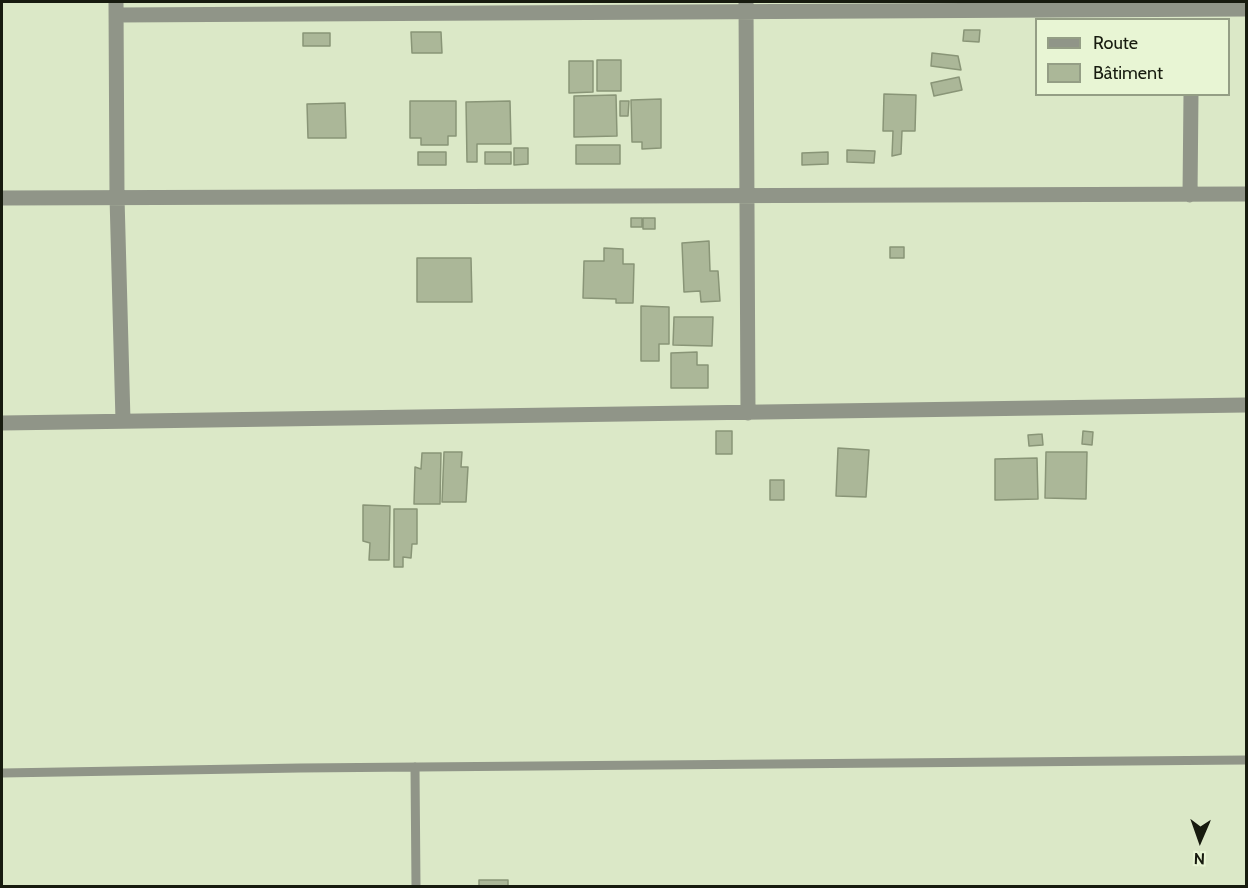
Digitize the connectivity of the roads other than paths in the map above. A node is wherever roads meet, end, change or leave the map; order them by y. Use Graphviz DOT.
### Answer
graph roads {
  1 [pos="746,7"];
  2 [pos="116,8"];
  3 [pos="326,8"];
  4 [pos="1246,9"];
  5 [pos="1193,10"];
  6 [pos="1191,96"];
  7 [pos="1246,194"];
  8 [pos="1190,195"];
  9 [pos="747,196"];
  10 [pos="117,197"];
  11 [pos="2,198"];
  12 [pos="1246,405"];
  13 [pos="748,413"];
  14 [pos="123,421"];
  15 [pos="2,423"];
  16 [pos="1246,760"];
  17 [pos="415,767"];
  18 [pos="2,773"];
  19 [pos="416,886"];
  1 -- 3 [label="street"];
  1 -- 5 [label="street"];
  1 -- 9 [label="street"];
  2 -- 3 [label="street"];
  2 -- 10 [label="street"];
  4 -- 5 [label="street"];
  6 -- 8 [label="street"];
  7 -- 8 [label="street"];
  8 -- 9 [label="street"];
  9 -- 10 [label="street"];
  9 -- 13 [label="street"];
  10 -- 11 [label="street"];
  10 -- 14 [label="street"];
  12 -- 13 [label="street"];
  13 -- 14 [label="street"];
  14 -- 15 [label="street"];
  16 -- 17 [label="lane"];
  17 -- 18 [label="lane"];
  17 -- 19 [label="lane"];
}
